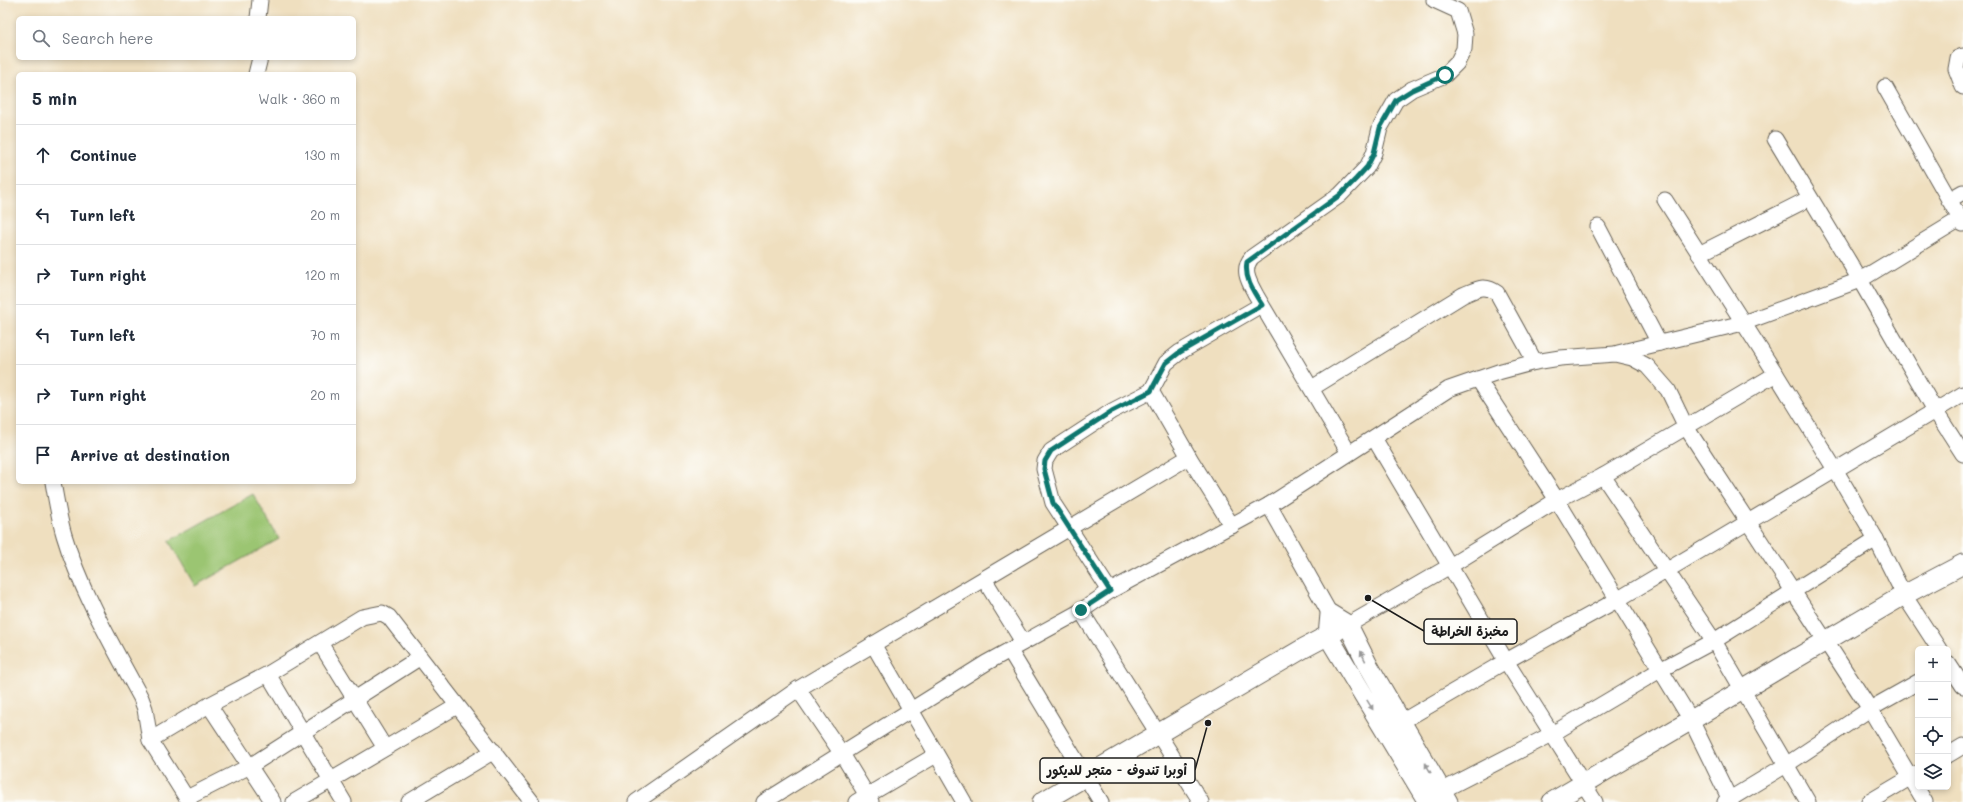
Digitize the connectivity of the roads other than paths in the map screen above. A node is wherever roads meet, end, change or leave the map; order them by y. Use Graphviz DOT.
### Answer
graph roads {
  1 [pos="260,0"];
  2 [pos="1434,0"];
  3 [pos="258,16"];
  4 [pos="1963,56"];
  5 [pos="260,60"];
  6 [pos="256,72"];
  7 [pos="1885,87"];
  8 [pos="1963,87"];
  9 [pos="1775,139"];
  10 [pos="1963,192"];
  11 [pos="1810,198"];
  12 [pos="1665,200"];
  13 [pos="1949,200"];
  14 [pos="1961,221"];
  15 [pos="1598,227"];
  16 [pos="1699,254"];
  17 [pos="1860,280"];
  18 [pos="1262,305"];
  19 [pos="1743,323"];
  20 [pos="1659,343"];
  21 [pos="1615,354"];
  22 [pos="1535,362"];
  23 [pos="1776,374"];
  24 [pos="1478,379"];
  25 [pos="1312,388"];
  26 [pos="1151,391"];
  27 [pos="1963,394"];
  28 [pos="1936,412"];
  29 [pos="1686,427"];
  30 [pos="1374,438"];
  31 [pos="1349,453"];
  32 [pos="1963,454"];
  33 [pos="1189,457"];
  34 [pos="1836,471"];
  35 [pos="1603,476"];
  36 [pos="53,484"];
  37 [pos="1557,500"];
  38 [pos="1269,505"];
  39 [pos="1747,523"];
  40 [pos="1232,526"];
  41 [pos="1068,528"];
  42 [pos="1876,539"];
  43 [pos="1450,566"];
  44 [pos="1962,568"];
  45 [pos="1666,570"];
  46 [pos="984,579"];
  47 [pos="1110,591"];
  48 [pos="1792,591"];
  49 [pos="1904,595"];
  50 [pos="1617,600"];
  51 [pos="1081,610"];
  52 [pos="1330,614"];
  53 [pos="1348,625"];
  54 [pos="1328,636"];
  55 [pos="1826,640"];
  56 [pos="1714,641"];
  57 [pos="1023,642"];
  58 [pos="320,643"];
  59 [pos="873,644"];
  60 [pos="1937,646"];
  61 [pos="1010,651"];
  62 [pos="419,658"];
  63 [pos="1506,661"];
  64 [pos="1951,668"];
  65 [pos="1660,670"];
  66 [pos="268,674"];
  67 [pos="1915,684"];
  68 [pos="1963,684"];
  69 [pos="798,689"];
  70 [pos="1742,690"];
  71 [pos="354,700"];
  72 [pos="209,705"];
  73 [pos="457,706"];
  74 [pos="1870,709"];
  75 [pos="912,710"];
  76 [pos="1691,720"];
  77 [pos="1401,722"];
  78 [pos="303,733"];
  79 [pos="1159,734"];
  80 [pos="1552,734"];
  81 [pos="150,740"];
  82 [pos="1963,746"];
  83 [pos="385,748"];
  84 [pos="494,751"];
  85 [pos="842,754"];
  86 [pos="1950,754"];
  87 [pos="936,755"];
  88 [pos="1786,765"];
  89 [pos="250,766"];
  90 [pos="1914,775"];
  91 [pos="1085,776"];
  92 [pos="331,780"];
  93 [pos="1584,783"];
  94 [pos="781,797"];
  95 [pos="1439,798"];
  96 [pos="188,800"];
  97 [pos="865,800"];
  98 [pos="1729,801"];
  99 [pos="273,802"];
  100 [pos="294,802"];
  101 [pos="344,802"];
  102 [pos="409,802"];
  103 [pos="532,802"];
  104 [pos="636,802"];
  105 [pos="764,802"];
  106 [pos="964,802"];
  107 [pos="1042,802"];
  108 [pos="1102,802"];
  109 [pos="1201,802"];
  110 [pos="1552,802"];
  111 [pos="1595,802"];
  112 [pos="1808,802"];
  113 [pos="1869,802"];
  114 [pos="1925,802"];
  1 -- 3 [label="street"];
  2 -- 18 [label="street"];
  4 -- 8 [label="street"];
  5 -- 6 [label="street"];
  7 -- 13 [label="street"];
  9 -- 11 [label="street"];
  10 -- 13 [label="street"];
  11 -- 16 [label="street"];
  11 -- 17 [label="street"];
  12 -- 16 [label="street"];
  13 -- 14 [label="street"];
  14 -- 17 [label="street"];
  15 -- 20 [label="street"];
  16 -- 19 [label="street"];
  17 -- 19 [label="street"];
  17 -- 28 [label="street"];
  18 -- 25 [label="street"];
  18 -- 26 [label="street"];
  19 -- 20 [label="street"];
  19 -- 23 [label="street"];
  20 -- 21 [label="street"];
  21 -- 22 [label="street"];
  21 -- 29 [label="street"];
  22 -- 24 [label="street"];
  22 -- 25 [label="street"];
  23 -- 29 [label="street"];
  23 -- 34 [label="street"];
  24 -- 30 [label="street"];
  24 -- 37 [label="street"];
  25 -- 31 [label="street"];
  26 -- 33 [label="street"];
  26 -- 41 [label="street"];
  27 -- 28 [label="street"];
  28 -- 32 [label="street"];
  28 -- 34 [label="street"];
  29 -- 35 [label="street"];
  29 -- 39 [label="street"];
  30 -- 31 [label="street"];
  30 -- 43 [label="street"];
  31 -- 38 [label="street"];
  33 -- 40 [label="street"];
  33 -- 41 [label="street"];
  34 -- 39 [label="street"];
  34 -- 42 [label="street"];
  35 -- 37 [label="street"];
  35 -- 45 [label="street"];
  36 -- 81 [label="street"];
  37 -- 43 [label="street"];
  37 -- 50 [label="street"];
  38 -- 40 [label="street"];
  38 -- 52 [label="street"];
  39 -- 45 [label="street"];
  39 -- 48 [label="street"];
  40 -- 47 [label="street"];
  41 -- 46 [label="street"];
  41 -- 47 [label="street"];
  42 -- 48 [label="street"];
  42 -- 49 [label="street"];
  43 -- 53 [label="street"];
  43 -- 63 [label="street"];
  44 -- 49 [label="street"];
  45 -- 50 [label="street"];
  45 -- 56 [label="street"];
  46 -- 57 [label="street"];
  46 -- 59 [label="street"];
  47 -- 51 [label="street"];
  48 -- 55 [label="street"];
  48 -- 56 [label="street"];
  49 -- 55 [label="street"];
  49 -- 60 [label="street"];
  50 -- 63 [label="street"];
  50 -- 65 [label="street"];
  51 -- 57 [label="street"];
  51 -- 79 [label="street"];
  52 -- 53 [label="street"];
  52 -- 54 [label="street"];
  53 -- 54 [label="street"];
  77 -- 53 [label="street, one-way"];
  54 -- 79 [label="street"];
  54 -- 95 [label="street, one-way"];
  55 -- 70 [label="street"];
  55 -- 74 [label="street"];
  56 -- 65 [label="street"];
  56 -- 70 [label="street"];
  57 -- 61 [label="street"];
  58 -- 62 [label="street"];
  58 -- 66 [label="street"];
  58 -- 71 [label="street"];
  59 -- 69 [label="street"];
  59 -- 75 [label="street"];
  61 -- 75 [label="street"];
  61 -- 91 [label="street"];
  62 -- 71 [label="street"];
  62 -- 73 [label="street"];
  63 -- 77 [label="street"];
  63 -- 80 [label="street"];
  64 -- 68 [label="street"];
  65 -- 76 [label="street"];
  65 -- 80 [label="street"];
  66 -- 72 [label="street"];
  66 -- 78 [label="street"];
  67 -- 74 [label="street"];
  69 -- 85 [label="street"];
  69 -- 104 [label="street"];
  70 -- 76 [label="street"];
  70 -- 88 [label="street"];
  71 -- 78 [label="street"];
  71 -- 83 [label="street"];
  72 -- 81 [label="street"];
  72 -- 89 [label="street"];
  73 -- 83 [label="street"];
  73 -- 84 [label="street"];
  74 -- 88 [label="street"];
  74 -- 90 [label="street"];
  75 -- 85 [label="street"];
  75 -- 87 [label="street"];
  76 -- 93 [label="street"];
  76 -- 98 [label="street"];
  95 -- 77 [label="street, one-way"];
  78 -- 89 [label="street"];
  78 -- 92 [label="street"];
  79 -- 91 [label="street"];
  79 -- 109 [label="street"];
  80 -- 93 [label="street"];
  80 -- 95 [label="street"];
  81 -- 96 [label="street"];
  82 -- 86 [label="street"];
  83 -- 92 [label="street"];
  84 -- 102 [label="street"];
  84 -- 103 [label="street"];
  85 -- 94 [label="street"];
  85 -- 97 [label="street"];
  87 -- 97 [label="street"];
  87 -- 106 [label="street"];
  88 -- 98 [label="street"];
  88 -- 112 [label="street"];
  89 -- 96 [label="street"];
  89 -- 99 [label="street"];
  90 -- 113 [label="street"];
  90 -- 114 [label="street"];
  91 -- 107 [label="street"];
  91 -- 108 [label="street"];
  92 -- 100 [label="street"];
  92 -- 101 [label="street"];
  93 -- 110 [label="street"];
  93 -- 111 [label="street"];
  94 -- 105 [label="street"];
}
